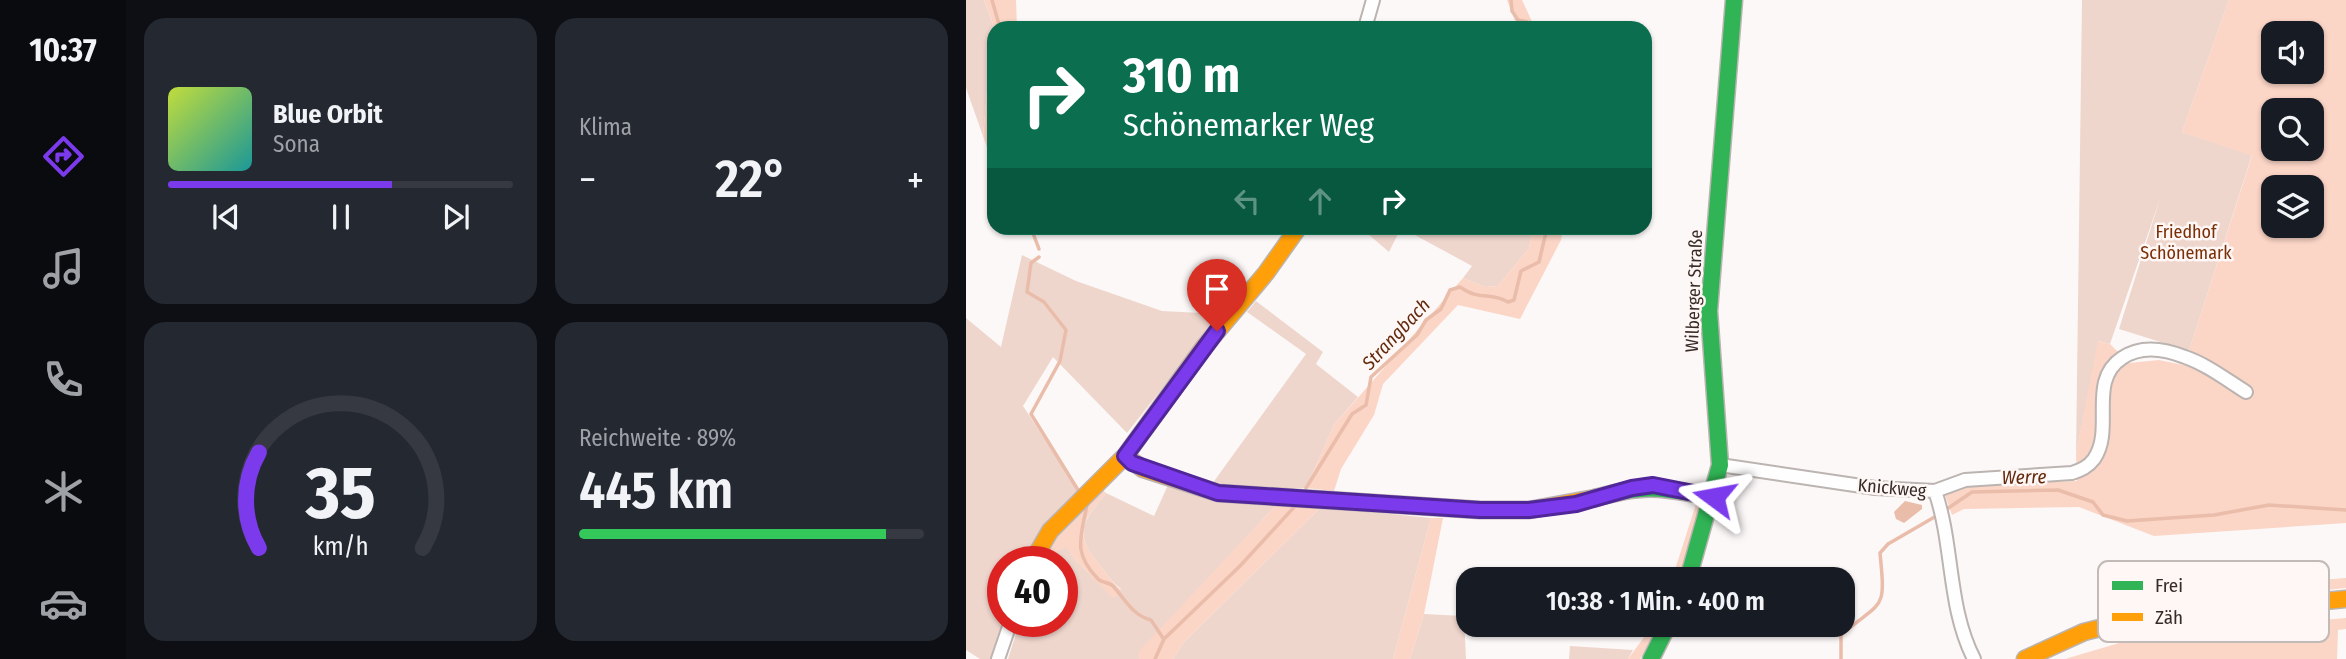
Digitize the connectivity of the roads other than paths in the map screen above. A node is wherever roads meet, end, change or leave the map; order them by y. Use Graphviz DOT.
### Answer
graph roads {
  1 [pos="1373,0"];
  2 [pos="1734,0"];
  3 [pos="1367,21"];
  4 [pos="1293,235"];
  5 [pos="2246,392"];
  6 [pos="1125,456"];
  7 [pos="1720,465"];
  8 [pos="1714,497"];
  9 [pos="1937,497"];
  10 [pos="1041,546"];
  11 [pos="1692,567"];
  12 [pos="2098,628"];
  13 [pos="1006,637"];
  14 [pos="1662,637"];
  15 [pos="998,659"];
  16 [pos="1651,659"];
  17 [pos="1974,659"];
  18 [pos="2025,659"];
  1 -- 3 [label="street"];
  2 -- 7 [label="street, Wilberger Straße"];
  4 -- 6 [label="street"];
  5 -- 9 [label="street"];
  6 -- 8 [label="street"];
  6 -- 10 [label="street"];
  7 -- 8 [label="street, Wilberger Straße"];
  7 -- 9 [label="street, Knickweg"];
  8 -- 11 [label="street, Wilberger Straße"];
  9 -- 17 [label="street, Knickweg"];
  12 -- 18 [label="street"];
  13 -- 15 [label="street"];
  14 -- 16 [label="street"];
}
